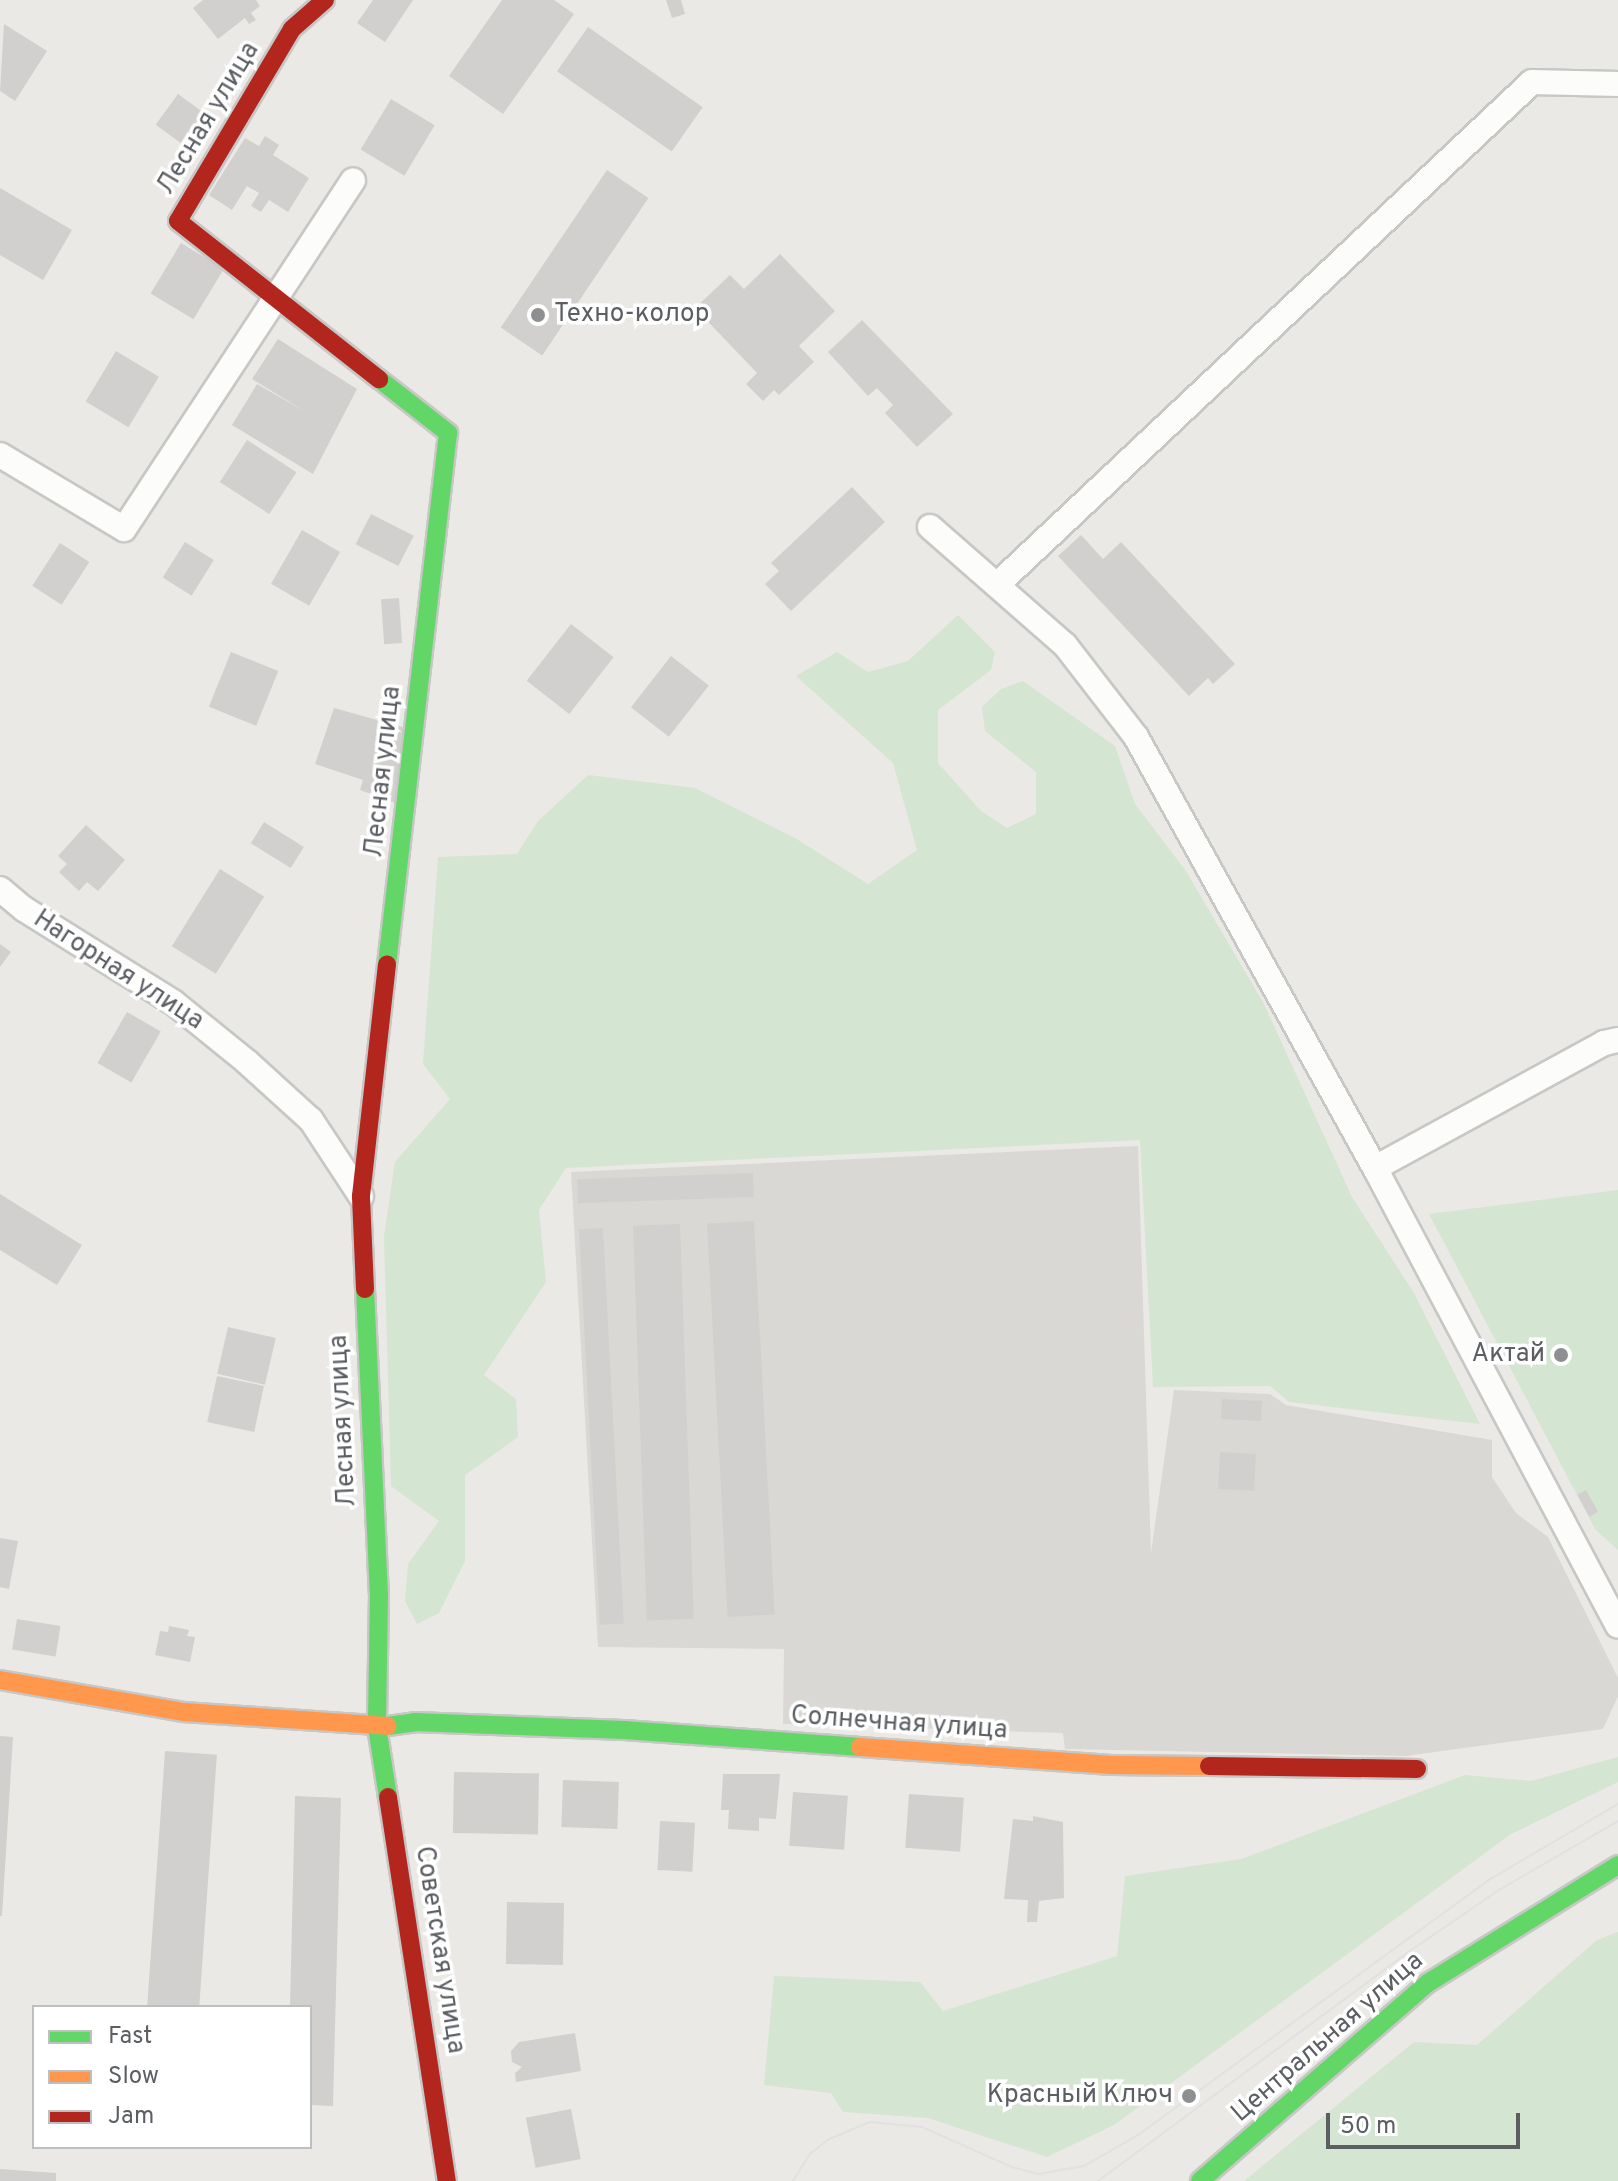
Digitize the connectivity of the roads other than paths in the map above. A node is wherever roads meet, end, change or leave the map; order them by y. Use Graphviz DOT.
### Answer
graph roads {
  1 [pos="325,0"];
  2 [pos="1618,84"];
  3 [pos="353,181"];
  4 [pos="279,299"];
  5 [pos="0,455"];
  6 [pos="930,527"];
  7 [pos="999,583"];
  8 [pos="0,889"];
  9 [pos="1618,1040"];
  10 [pos="1375,1168"];
  11 [pos="361,1196"];
  12 [pos="1618,1626"];
  13 [pos="0,1680"];
  14 [pos="377,1727"];
  15 [pos="1417,1769"];
  16 [pos="1618,1865"];
  17 [pos="447,2181"];
  18 [pos="1200,2181"];
  1 -- 4 [label="street, Лесная улица"];
  2 -- 7 [label="street"];
  3 -- 4 [label="street"];
  4 -- 5 [label="street"];
  4 -- 11 [label="street, Лесная улица"];
  6 -- 7 [label="street"];
  7 -- 10 [label="street"];
  8 -- 11 [label="street, Нагорная улица"];
  9 -- 10 [label="street"];
  10 -- 12 [label="street"];
  11 -- 14 [label="street, Лесная улица"];
  13 -- 14 [label="street, Солнечная улица"];
  14 -- 15 [label="street, Солнечная улица"];
  14 -- 17 [label="street, Советская улица"];
  16 -- 18 [label="street, Центральная улица"];
}
